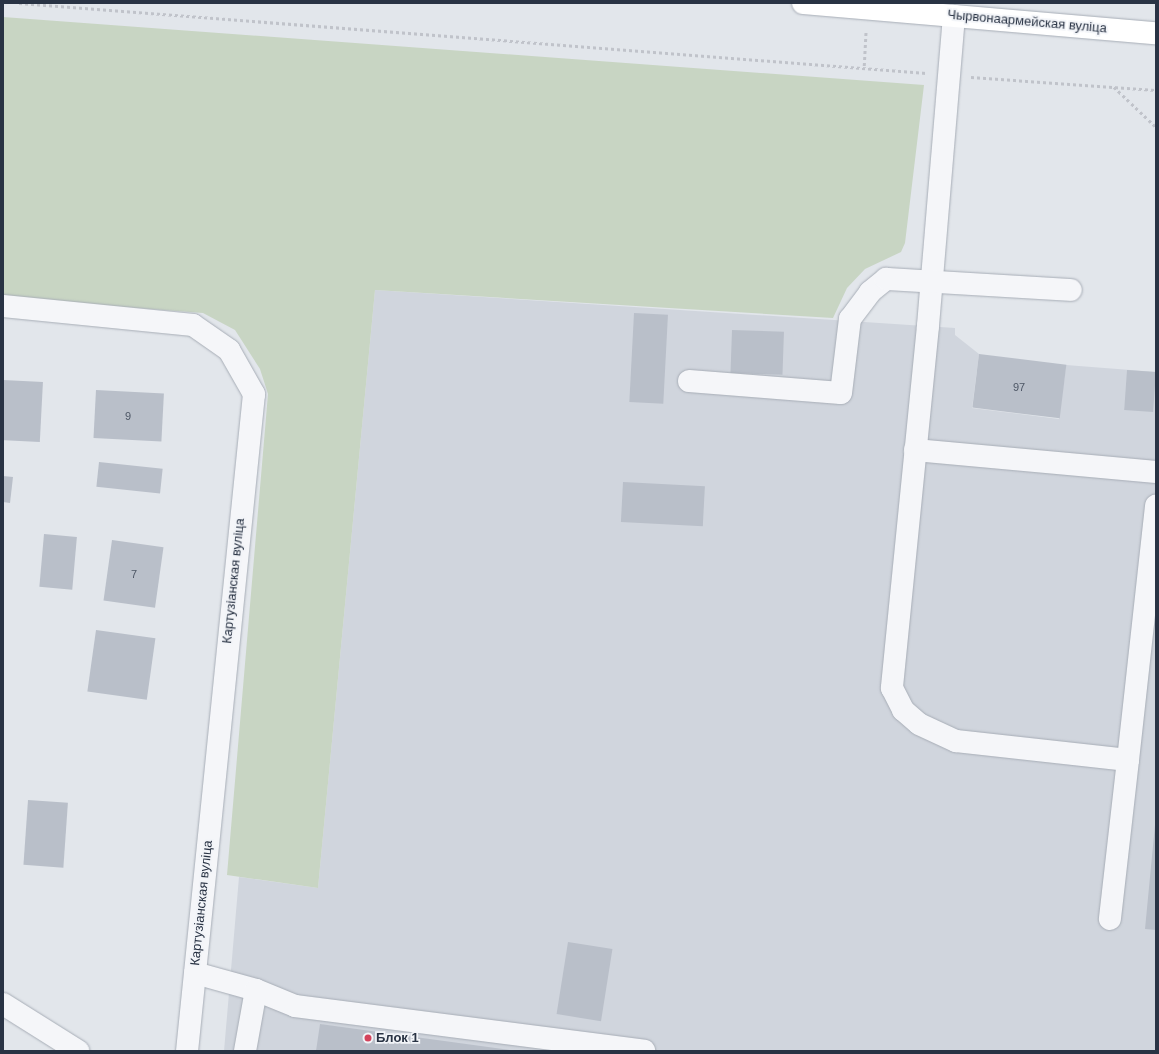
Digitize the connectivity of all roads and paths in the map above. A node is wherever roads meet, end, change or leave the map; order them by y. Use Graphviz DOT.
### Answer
graph roads {
  1 [pos="19,3"];
  2 [pos="803,3"];
  3 [pos="868,8"];
  4 [pos="954,16"];
  5 [pos="1156,33"];
  6 [pos="864,66"];
  7 [pos="947,76"];
  8 [pos="1113,87"];
  9 [pos="1156,90"];
  10 [pos="1156,127"];
  11 [pos="930,279"];
  12 [pos="1071,290"];
  13 [pos="3,306"];
  14 [pos="689,381"];
  15 [pos="915,450"];
  16 [pos="1156,472"];
  17 [pos="1156,506"];
  18 [pos="1128,760"];
  19 [pos="1110,919"];
  20 [pos="195,973"];
  21 [pos="256,990"];
  22 [pos="3,1004"];
  23 [pos="78,1051"];
  24 [pos="187,1051"];
  25 [pos="245,1051"];
  26 [pos="644,1051"];
  1 -- 6 [label="path"];
  2 -- 3 [label="main road, Чырвонаармейская вуліца"];
  3 -- 4 [label="main road, Чырвонаармейская вуліца"];
  3 -- 6 [label="path"];
  4 -- 5 [label="main road, Чырвонаармейская вуліца"];
  4 -- 7 [label="street"];
  6 -- 7 [label="path"];
  7 -- 8 [label="path"];
  7 -- 11 [label="street"];
  8 -- 9 [label="path"];
  8 -- 10 [label="path"];
  11 -- 12 [label="street"];
  11 -- 14 [label="street"];
  11 -- 15 [label="street"];
  13 -- 20 [label="street, Картузіанская вуліца"];
  15 -- 16 [label="street"];
  15 -- 18 [label="street"];
  17 -- 18 [label="street"];
  18 -- 19 [label="street"];
  20 -- 21 [label="street"];
  20 -- 24 [label="street, Картузіанская вуліца"];
  21 -- 25 [label="street"];
  21 -- 26 [label="street"];
  22 -- 23 [label="street"];
}
